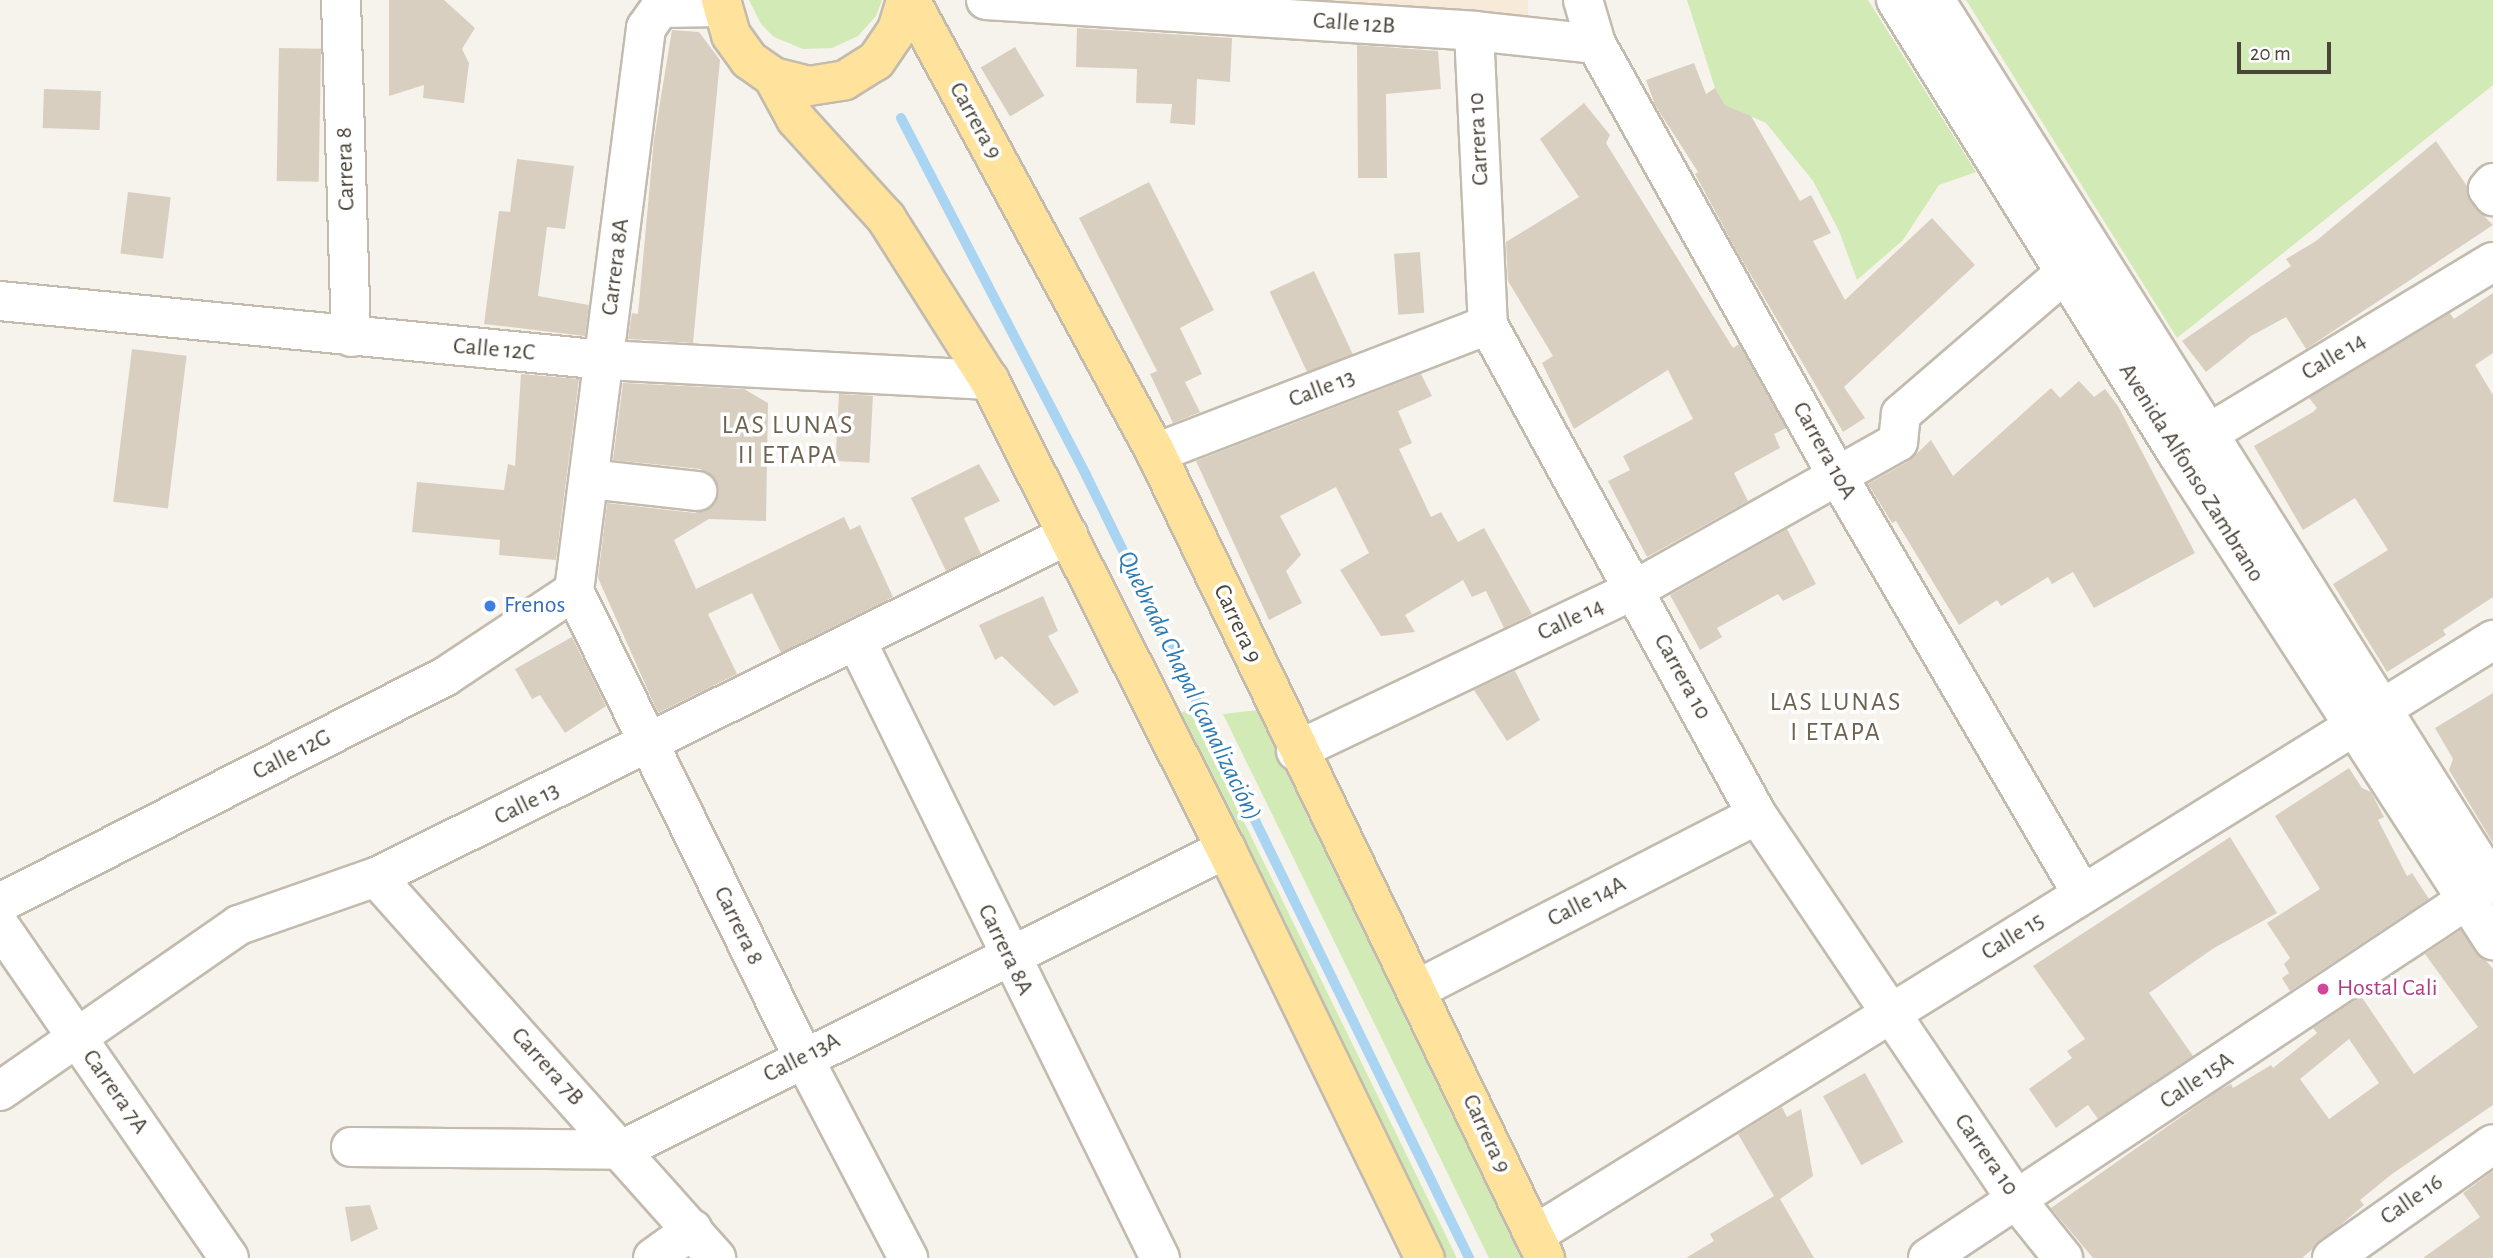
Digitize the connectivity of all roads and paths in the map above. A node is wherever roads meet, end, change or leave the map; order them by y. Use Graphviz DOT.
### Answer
graph roads {
  1 [pos="341,0"];
  2 [pos="908,0"];
  3 [pos="986,0"];
  4 [pos="1583,0"];
  5 [pos="1896,0"];
  6 [pos="1935,0"];
  7 [pos="722,4"];
  8 [pos="1474,32"];
  9 [pos="1597,44"];
  10 [pos="773,77"];
  11 [pos="2493,183"];
  12 [pos="2493,196"];
  13 [pos="2493,262"];
  14 [pos="2065,272"];
  15 [pos="0,301"];
  16 [pos="1488,324"];
  17 [pos="351,337"];
  18 [pos="605,360"];
  19 [pos="989,380"];
  20 [pos="2191,443"];
  21 [pos="1156,453"];
  22 [pos="1839,478"];
  23 [pos="589,479"];
  24 [pos="697,491"];
  25 [pos="1068,535"];
  26 [pos="1634,590"];
  27 [pos="575,591"];
  28 [pos="856,640"];
  29 [pos="2493,640"];
  30 [pos="2367,717"];
  31 [pos="648,744"];
  32 [pos="1296,751"];
  33 [pos="1757,815"];
  34 [pos="1226,849"];
  35 [pos="376,877"];
  36 [pos="2479,893"];
  37 [pos="2082,894"];
  38 [pos="0,903"];
  39 [pos="0,926"];
  40 [pos="2493,940"];
  41 [pos="1008,957"];
  42 [pos="1418,989"];
  43 [pos="1889,1014"];
  44 [pos="78,1039"];
  45 [pos="803,1058"];
  46 [pos="0,1091"];
  47 [pos="2493,1144"];
  48 [pos="351,1147"];
  49 [pos="621,1150"];
  50 [pos="2018,1202"];
  51 [pos="705,1244"];
  52 [pos="1539,1246"];
  53 [pos="229,1258"];
  54 [pos="653,1258"];
  55 [pos="908,1258"];
  56 [pos="1160,1258"];
  57 [pos="1425,1258"];
  58 [pos="1928,1258"];
  59 [pos="2063,1258"];
  60 [pos="2332,1258"];
  1 -- 17 [label="street, Carrera 8"];
  2 -- 10 [label="main road"];
  2 -- 21 [label="main road, Carrera 9"];
  3 -- 8 [label="street, Calle 12B"];
  4 -- 9 [label="street, Carrera 10A"];
  5 -- 14 [label="street, Avenida Alfonso Zambrano"];
  6 -- 20 [label="street, Avenida Alfonso Zambrano"];
  7 -- 10 [label="main road"];
  7 -- 18 [label="street, Carrera 8A"];
  8 -- 9 [label="street, Calle 12B"];
  8 -- 16 [label="street, Carrera 10"];
  9 -- 22 [label="street, Carrera 10A"];
  10 -- 19 [label="main road"];
  11 -- 12 [label="street"];
  13 -- 20 [label="street, Calle 14"];
  14 -- 20 [label="street, Avenida Alfonso Zambrano"];
  14 -- 22 [label="street, Calle 14"];
  15 -- 17 [label="street, Calle 12C"];
  16 -- 21 [label="street, Calle 13"];
  16 -- 26 [label="street, Carrera 10"];
  17 -- 18 [label="street, Calle 12C"];
  18 -- 19 [label="street, Calle 12C"];
  18 -- 23 [label="street, Carrera 8A"];
  19 -- 25 [label="main road"];
  20 -- 30 [label="street, Avenida Alfonso Zambrano"];
  21 -- 32 [label="main road, Carrera 9"];
  22 -- 26 [label="street, Calle 14"];
  22 -- 37 [label="street, Carrera 10A"];
  23 -- 24 [label="street"];
  23 -- 27 [label="street, Carrera 8A"];
  25 -- 28 [label="street, Calle 13"];
  25 -- 34 [label="main road"];
  26 -- 32 [label="street, Calle 14"];
  26 -- 33 [label="street, Carrera 10"];
  27 -- 31 [label="street, Carrera 8"];
  27 -- 38 [label="street, Calle 12G"];
  28 -- 31 [label="street, Calle 13"];
  28 -- 41 [label="street, Carrera 8A"];
  29 -- 30 [label="street, Calle 15"];
  30 -- 36 [label="street, Avenida Alfonso Zambrano"];
  30 -- 37 [label="street, Calle 15"];
  31 -- 35 [label="street, Calle 13"];
  31 -- 45 [label="street, Carrera 8"];
  32 -- 42 [label="main road, Carrera 9"];
  33 -- 42 [label="street, Calle 14A"];
  33 -- 43 [label="street, Carrera 10"];
  34 -- 41 [label="street, Calle 13A"];
  34 -- 57 [label="main road"];
  35 -- 44 [label="street, Calle 13"];
  35 -- 49 [label="street, Carrera 7B"];
  36 -- 40 [label="street, Avenida Alfonso Zambrano"];
  36 -- 50 [label="street, Calle 15A"];
  37 -- 43 [label="street, Calle 15"];
  39 -- 44 [label="street, Carrera 7A"];
  41 -- 45 [label="street, Calle 13A"];
  41 -- 56 [label="street, Carrera 8A"];
  42 -- 52 [label="main road, Carrera 9"];
  43 -- 50 [label="street, Carrera 10"];
  43 -- 52 [label="street, Calle 15"];
  44 -- 46 [label="street, Calle 13"];
  44 -- 53 [label="street, Carrera 7A"];
  45 -- 49 [label="street, Calle 13A"];
  45 -- 55 [label="street, Carrera 8"];
  47 -- 60 [label="street, Calle 16"];
  48 -- 49 [label="street, Calle 13A"];
  49 -- 51 [label="street, Carrera 7B"];
  50 -- 58 [label="street, Calle 15A"];
  50 -- 59 [label="street, Carrera 10"];
  51 -- 54 [label="street"];
}
